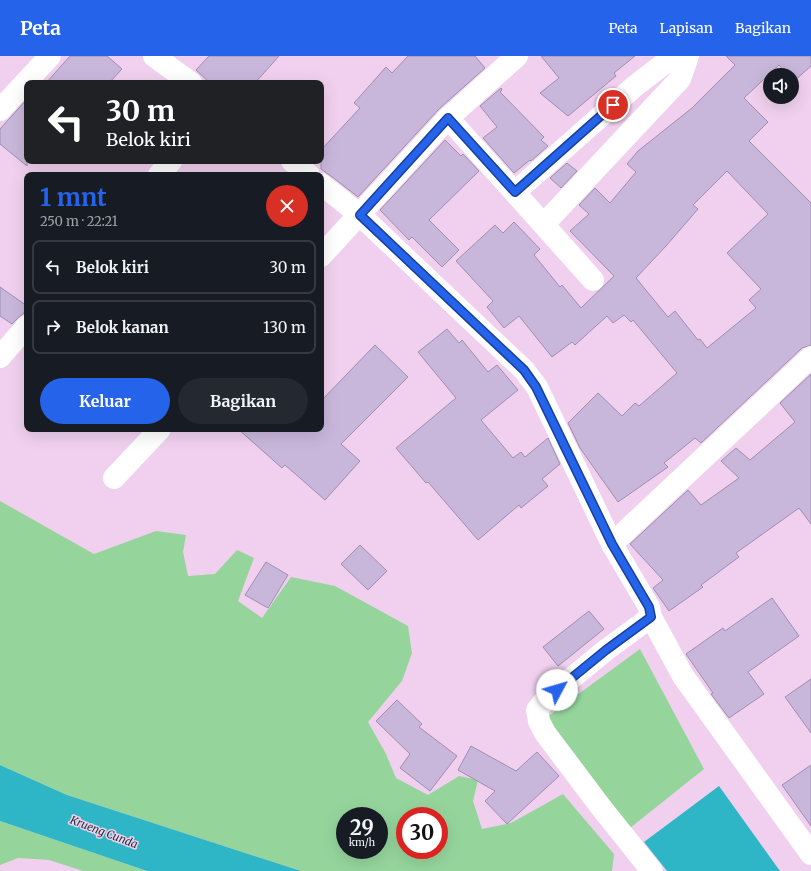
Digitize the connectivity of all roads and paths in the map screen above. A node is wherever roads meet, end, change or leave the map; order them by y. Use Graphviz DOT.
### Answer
graph roads {
  1 [pos="50,56"];
  2 [pos="154,56"];
  3 [pos="517,56"];
  4 [pos="680,56"];
  5 [pos="688,56"];
  6 [pos="28,80"];
  7 [pos="187,80"];
  8 [pos="24,84"];
  9 [pos="0,110"];
  10 [pos="448,118"];
  11 [pos="168,164"];
  12 [pos="296,164"];
  13 [pos="162,172"];
  14 [pos="305,172"];
  15 [pos="324,186"];
  16 [pos="515,192"];
  17 [pos="360,215"];
  18 [pos="544,224"];
  19 [pos="324,253"];
  20 [pos="594,280"];
  21 [pos="24,329"];
  22 [pos="0,357"];
  23 [pos="811,357"];
  24 [pos="157,432"];
  25 [pos="114,478"];
  26 [pos="612,544"];
  27 [pos="651,617"];
  28 [pos="811,854"];
  29 [pos="652,871"];
  1 -- 6 [label="street"];
  2 -- 7 [label="street"];
  3 -- 10 [label="street"];
  4 -- 16 [label="street"];
  5 -- 18 [label="street"];
  8 -- 9 [label="street"];
  10 -- 16 [label="street"];
  10 -- 17 [label="street"];
  11 -- 13 [label="street"];
  12 -- 14 [label="street"];
  15 -- 17 [label="street"];
  16 -- 18 [label="street"];
  17 -- 19 [label="street"];
  17 -- 26 [label="street"];
  18 -- 20 [label="street"];
  21 -- 22 [label="street"];
  23 -- 26 [label="street"];
  24 -- 25 [label="street"];
  26 -- 27 [label="street"];
  27 -- 28 [label="street"];
  27 -- 29 [label="street"];
}
